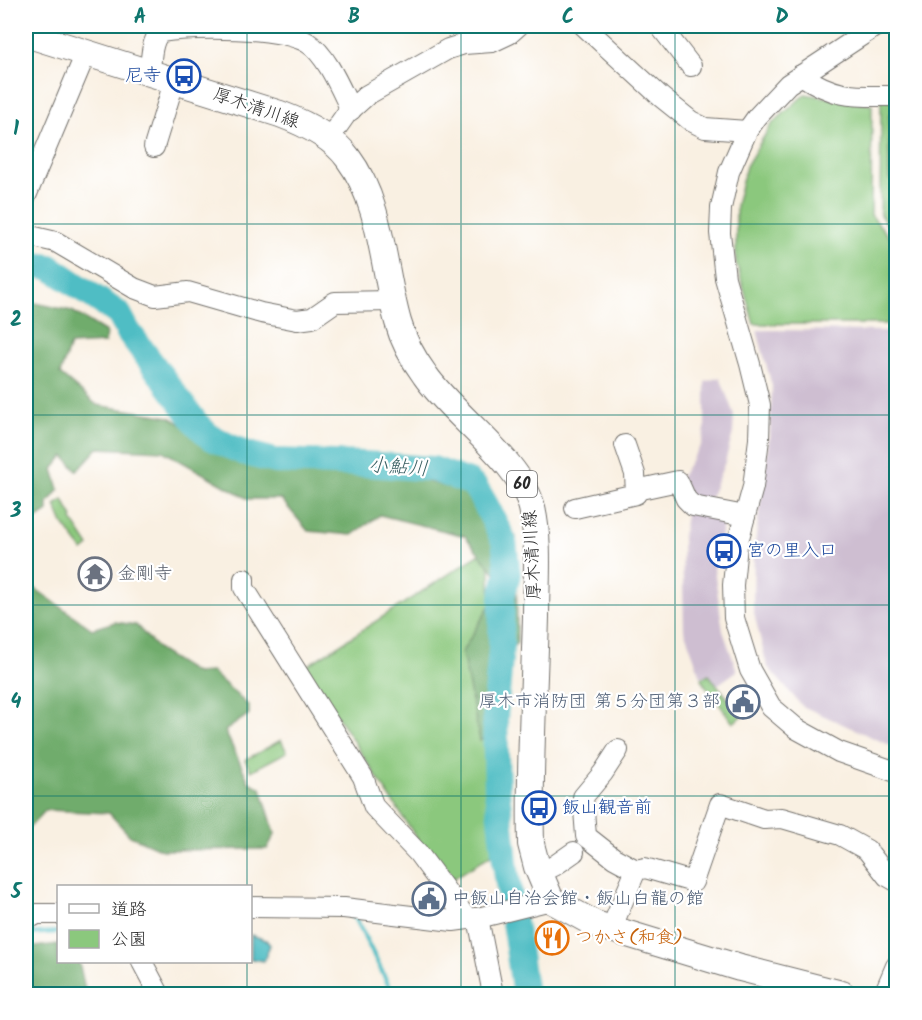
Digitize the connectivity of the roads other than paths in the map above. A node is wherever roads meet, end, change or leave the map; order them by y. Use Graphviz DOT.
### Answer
graph roads {
  1 [pos="518,26"];
  2 [pos="584,26"];
  3 [pos="876,26"];
  4 [pos="282,30"];
  5 [pos="668,32"];
  6 [pos="26,35"];
  7 [pos="86,53"];
  8 [pos="691,66"];
  9 [pos="150,72"];
  10 [pos="801,75"];
  11 [pos="174,82"];
  12 [pos="897,96"];
  13 [pos="351,110"];
  14 [pos="747,131"];
  15 [pos="328,140"];
  16 [pos="154,147"];
  17 [pos="26,196"];
  18 [pos="26,235"];
  19 [pos="393,301"];
  20 [pos="626,445"];
  21 [pos="636,490"];
  22 [pos="575,508"];
  23 [pos="745,516"];
  24 [pos="244,579"];
  25 [pos="618,750"];
  26 [pos="897,772"];
  27 [pos="574,852"];
  28 [pos="636,870"];
  29 [pos="540,873"];
  30 [pos="897,881"];
  31 [pos="543,902"];
  32 [pos="252,907"];
  33 [pos="57,914"];
  34 [pos="29,916"];
  35 [pos="477,917"];
  36 [pos="610,929"];
  37 [pos="143,963"];
  38 [pos="897,966"];
  39 [pos="159,994"];
  40 [pos="493,994"];
  41 [pos="842,994"];
  42 [pos="884,994"];
  1 -- 13 [label="street"];
  2 -- 14 [label="street"];
  3 -- 10 [label="street"];
  4 -- 9 [label="street"];
  4 -- 13 [label="street"];
  5 -- 8 [label="street"];
  6 -- 7 [label="main road, 厚木清川線 / 60"];
  7 -- 9 [label="main road, 厚木清川線 / 60"];
  7 -- 17 [label="street"];
  9 -- 11 [label="main road, 厚木清川線 / 60"];
  10 -- 12 [label="street"];
  10 -- 14 [label="street"];
  11 -- 15 [label="main road, 厚木清川線 / 60"];
  11 -- 16 [label="street"];
  13 -- 15 [label="street"];
  14 -- 23 [label="street"];
  15 -- 19 [label="main road, 厚木清川線 / 60"];
  18 -- 19 [label="street"];
  19 -- 29 [label="main road, 厚木清川線 / 60"];
  20 -- 21 [label="street"];
  21 -- 22 [label="street"];
  21 -- 23 [label="street"];
  23 -- 26 [label="street"];
  24 -- 35 [label="street"];
  25 -- 28 [label="street"];
  27 -- 29 [label="street"];
  28 -- 30 [label="street"];
  28 -- 36 [label="street"];
  29 -- 31 [label="main road, 厚木清川線 / 60"];
  31 -- 35 [label="street"];
  31 -- 36 [label="main road"];
  32 -- 35 [label="street"];
  33 -- 34 [label="street"];
  35 -- 40 [label="street"];
  36 -- 41 [label="main road"];
  37 -- 39 [label="street"];
  38 -- 42 [label="street"];
}
